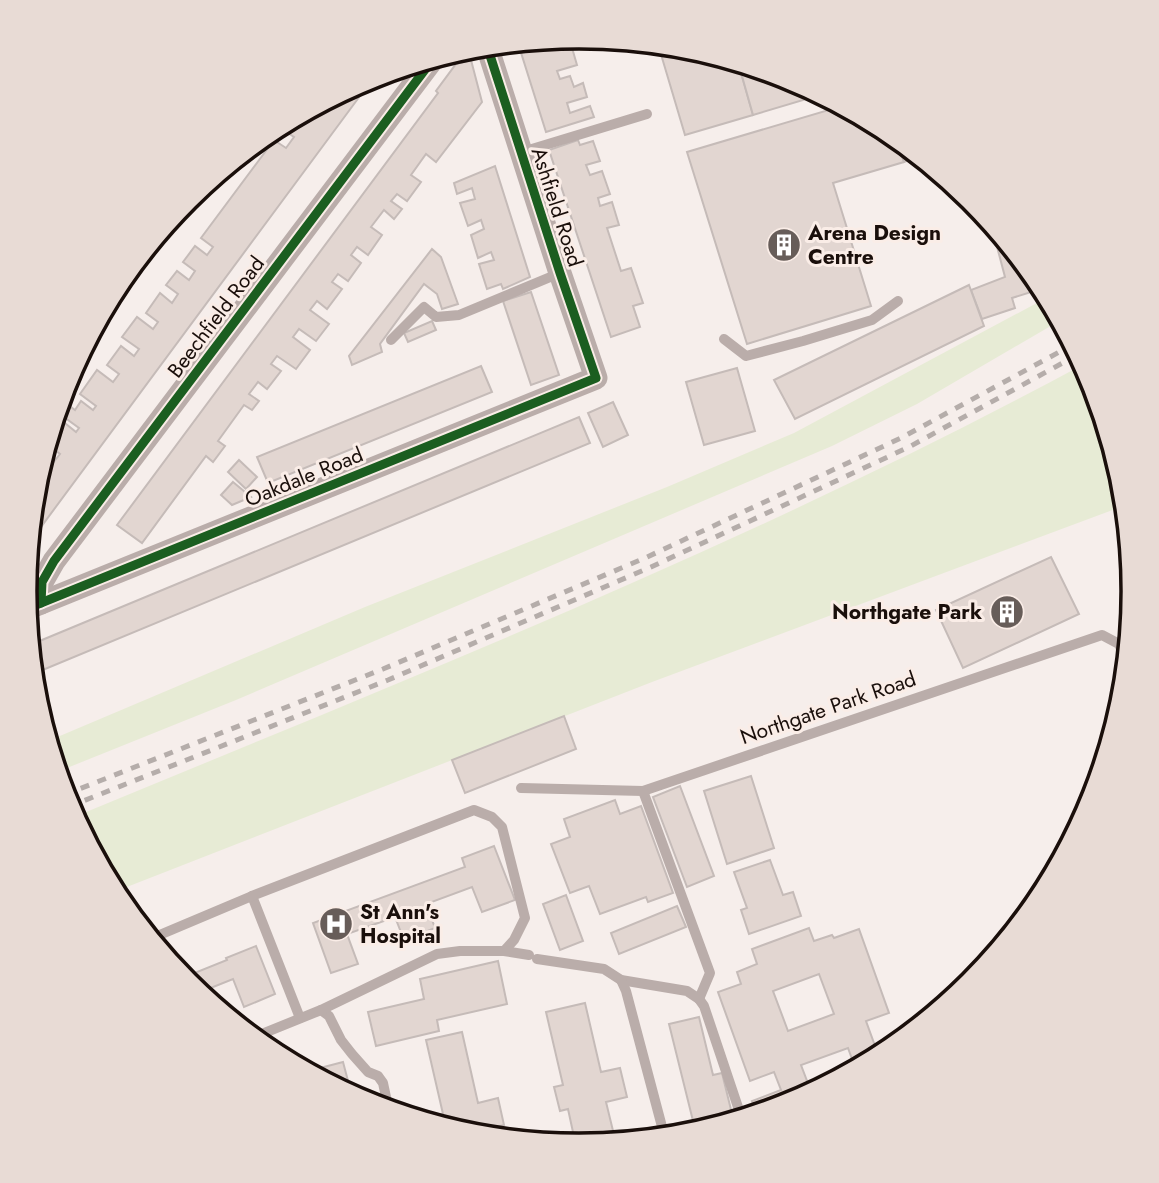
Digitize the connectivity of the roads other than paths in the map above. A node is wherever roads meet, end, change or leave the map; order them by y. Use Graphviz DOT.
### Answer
graph roads {
  1 [pos="490,56"];
  2 [pos="423,72"];
  3 [pos="648,114"];
  4 [pos="522,152"];
  5 [pos="560,273"];
  6 [pos="898,301"];
  7 [pos="724,339"];
  8 [pos="391,340"];
  9 [pos="596,378"];
  10 [pos="37,597"];
  11 [pos="37,605"];
  12 [pos="1120,644"];
  13 [pos="521,788"];
  14 [pos="643,791"];
  15 [pos="252,897"];
  16 [pos="160,935"];
  17 [pos="504,951"];
  18 [pos="621,980"];
  19 [pos="699,999"];
  20 [pos="321,1010"];
  21 [pos="300,1018"];
  22 [pos="264,1033"];
  23 [pos="386,1098"];
  24 [pos="739,1110"];
  25 [pos="662,1128"];
  1 -- 4 [label="street, Ashfield Road"];
  2 -- 10 [label="street, Beechfield Road"];
  3 -- 4 [label="lane"];
  4 -- 5 [label="street, Ashfield Road"];
  5 -- 8 [label="lane"];
  5 -- 9 [label="street, Ashfield Road"];
  6 -- 7 [label="lane"];
  9 -- 11 [label="street, Oakdale Road"];
  12 -- 14 [label="lane, Northgate Park Road"];
  13 -- 14 [label="lane, Northgate Park Road"];
  14 -- 19 [label="lane"];
  15 -- 16 [label="lane"];
  15 -- 17 [label="lane"];
  15 -- 21 [label="lane"];
  17 -- 18 [label="lane"];
  17 -- 20 [label="lane"];
  18 -- 19 [label="lane"];
  18 -- 25 [label="lane"];
  19 -- 24 [label="lane"];
  20 -- 21 [label="lane"];
  20 -- 23 [label="lane"];
  21 -- 22 [label="lane"];
}
